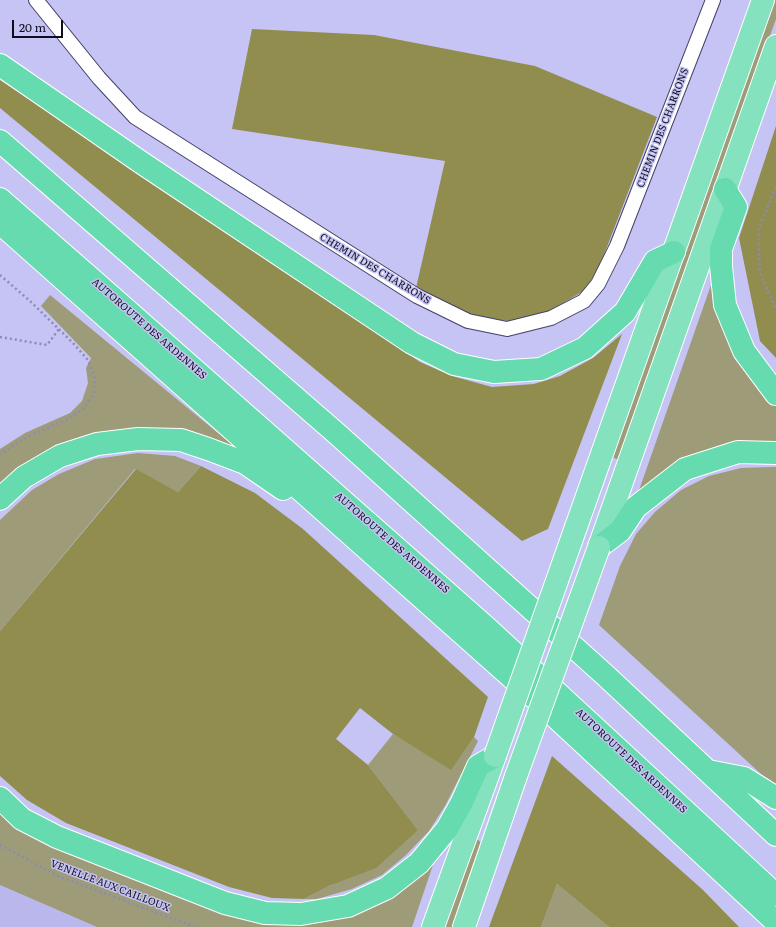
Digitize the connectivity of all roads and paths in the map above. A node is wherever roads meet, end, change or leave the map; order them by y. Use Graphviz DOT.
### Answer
graph roads {
  1 [pos="36,0"];
  2 [pos="713,0"];
  3 [pos="763,0"];
  4 [pos="776,46"];
  5 [pos="0,65"];
  6 [pos="0,141"];
  7 [pos="776,187"];
  8 [pos="725,189"];
  9 [pos="0,200"];
  10 [pos="0,223"];
  11 [pos="0,229"];
  12 [pos="19,239"];
  13 [pos="674,252"];
  14 [pos="0,275"];
  15 [pos="776,310"];
  16 [pos="59,329"];
  17 [pos="0,337"];
  18 [pos="776,394"];
  19 [pos="776,453"];
  20 [pos="0,454"];
  21 [pos="0,499"];
  22 [pos="599,547"];
  23 [pos="536,699"];
  24 [pos="495,756"];
  25 [pos="708,771"];
  26 [pos="0,798"];
  27 [pos="776,798"];
  28 [pos="776,835"];
  29 [pos="0,845"];
  30 [pos="776,895"];
  31 [pos="748,896"];
  32 [pos="776,922"];
  33 [pos="195,927"];
  34 [pos="433,927"];
  35 [pos="464,927"];
  36 [pos="766,927"];
  1 -- 2 [label="street, CHEMIN DES CHARRONS"];
  3 -- 13 [label="highway"];
  4 -- 8 [label="highway"];
  5 -- 13 [label="highway"];
  6 -- 25 [label="highway"];
  7 -- 15 [label="path"];
  8 -- 18 [label="highway"];
  8 -- 22 [label="highway"];
  9 -- 30 [label="highway, AUTOROUTE DES ARDENNES"];
  10 -- 12 [label="highway"];
  11 -- 12 [label="highway"];
  12 -- 23 [label="highway"];
  13 -- 24 [label="highway, bridge"];
  14 -- 16 [label="path"];
  16 -- 17 [label="path"];
  16 -- 20 [label="path"];
  19 -- 22 [label="highway"];
  21 -- 23 [label="highway"];
  22 -- 35 [label="highway, bridge"];
  23 -- 31 [label="highway"];
  24 -- 26 [label="highway"];
  24 -- 34 [label="highway"];
  25 -- 27 [label="highway"];
  25 -- 28 [label="highway"];
  29 -- 33 [label="path, VENELLE AUX CAILLOUX"];
  31 -- 32 [label="highway"];
  31 -- 36 [label="highway"];
}
